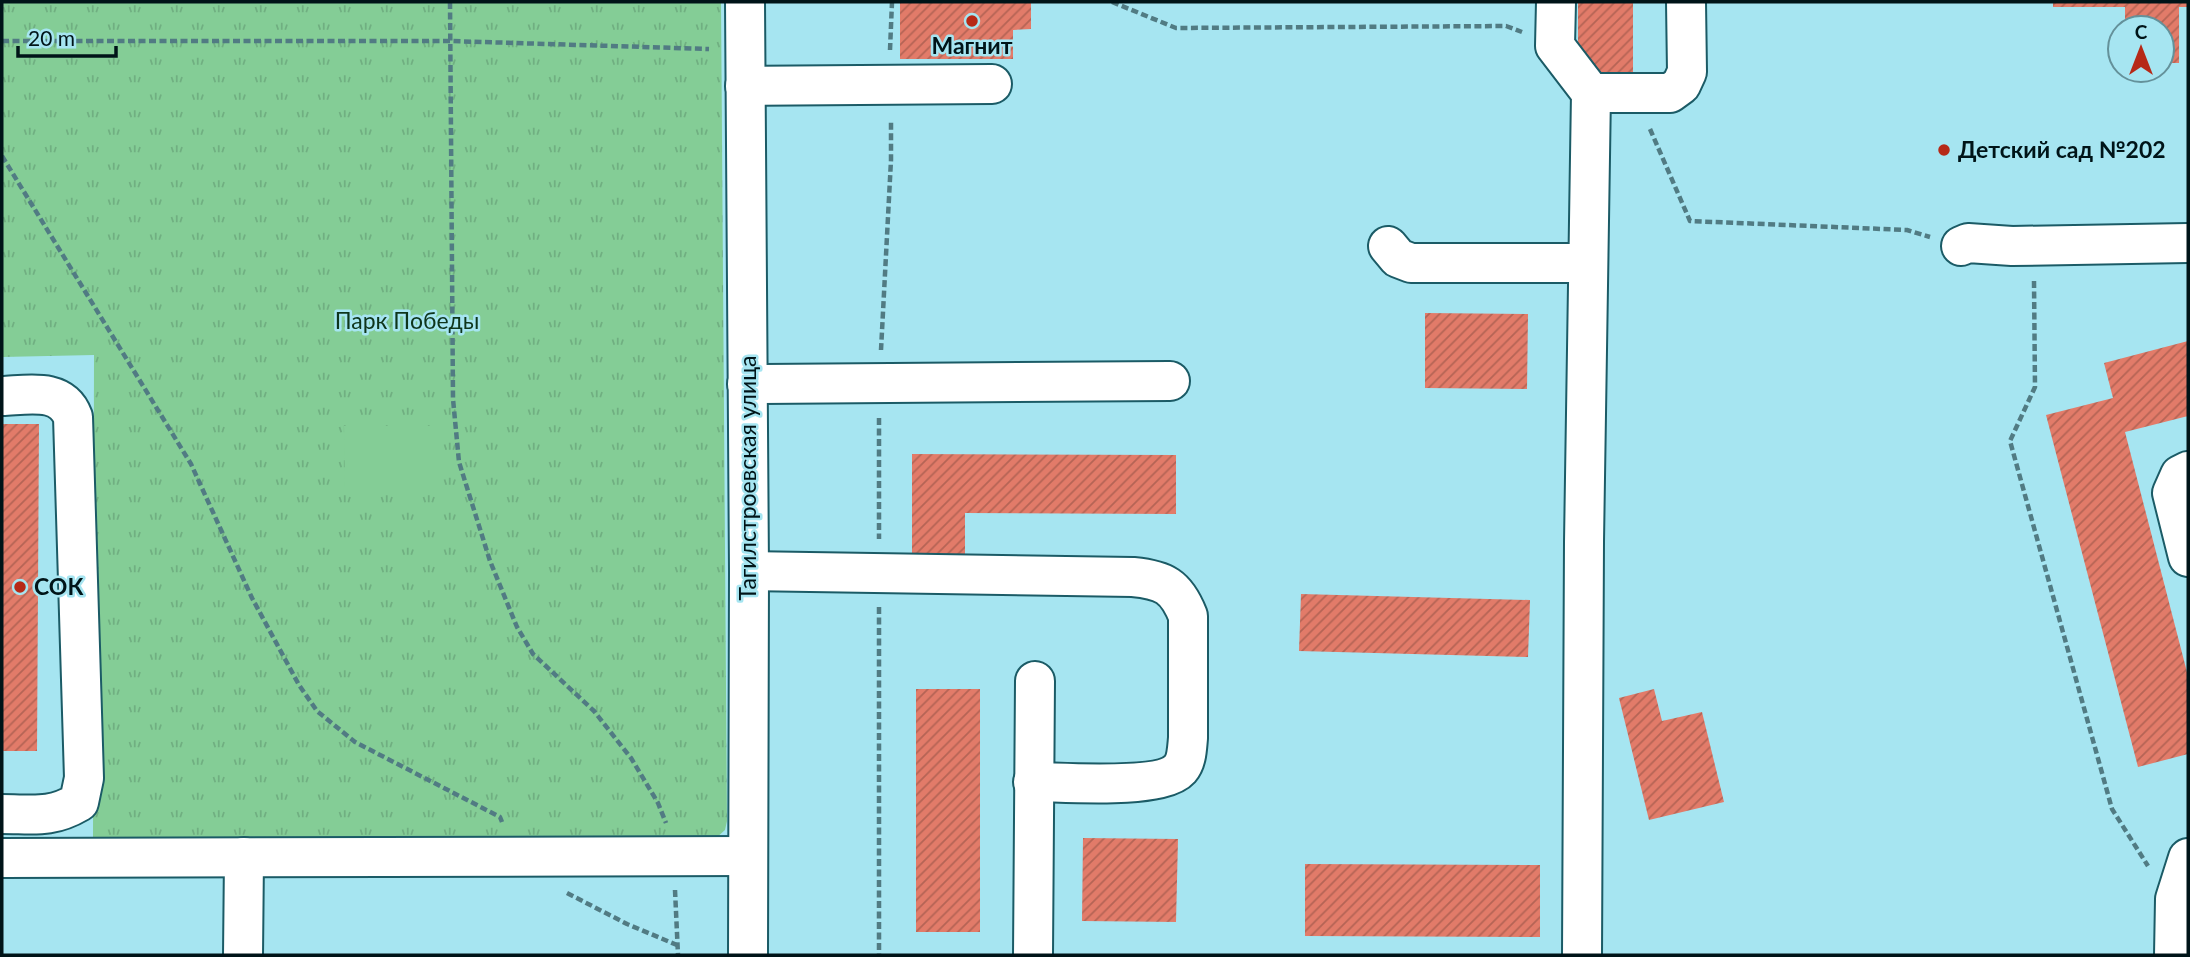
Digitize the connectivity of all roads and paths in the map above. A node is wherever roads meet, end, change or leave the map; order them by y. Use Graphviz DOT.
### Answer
graph roads {
  1 [pos="450,2"];
  2 [pos="745,2"];
  3 [pos="892,2"];
  4 [pos="1112,2"];
  5 [pos="1556,2"];
  6 [pos="1686,2"];
  7 [pos="2,41"];
  8 [pos="450,41"];
  9 [pos="1555,46"];
  10 [pos="716,49"];
  11 [pos="992,84"];
  12 [pos="890,85"];
  13 [pos="745,86"];
  14 [pos="1591,93"];
  15 [pos="1634,93"];
  16 [pos="2,156"];
  17 [pos="2188,243"];
  18 [pos="1388,246"];
  19 [pos="1961,246"];
  20 [pos="1588,263"];
  21 [pos="2024,275"];
  22 [pos="1170,381"];
  23 [pos="879,383"];
  24 [pos="747,384"];
  25 [pos="2,396"];
  26 [pos="2188,471"];
  27 [pos="2188,557"];
  28 [pos="749,571"];
  29 [pos="879,573"];
  30 [pos="1035,681"];
  31 [pos="1032,782"];
  32 [pos="2,814"];
  33 [pos="515,855"];
  34 [pos="674,855"];
  35 [pos="747,856"];
  36 [pos="244,857"];
  37 [pos="2,858"];
  38 [pos="2188,858"];
  39 [pos="557,888"];
  40 [pos="2175,899"];
  41 [pos="677,945"];
  42 [pos="243,955"];
  43 [pos="678,955"];
  44 [pos="748,955"];
  45 [pos="879,955"];
  46 [pos="1033,955"];
  47 [pos="1582,955"];
  48 [pos="2174,955"];
  1 -- 8 [label="path"];
  2 -- 13 [label="street, Тагилстроевская улица"];
  3 -- 12 [label="path"];
  4 -- 9 [label="path"];
  5 -- 9 [label="street"];
  6 -- 15 [label="street"];
  7 -- 8 [label="path"];
  8 -- 10 [label="path"];
  8 -- 34 [label="path"];
  9 -- 14 [label="street"];
  11 -- 12 [label="street"];
  12 -- 13 [label="street"];
  12 -- 23 [label="path"];
  13 -- 24 [label="street, Тагилстроевская улица"];
  14 -- 15 [label="street"];
  14 -- 20 [label="street"];
  15 -- 19 [label="path"];
  16 -- 33 [label="path"];
  17 -- 19 [label="street"];
  18 -- 20 [label="street"];
  20 -- 47 [label="street"];
  21 -- 40 [label="path"];
  22 -- 23 [label="street"];
  23 -- 24 [label="street"];
  23 -- 29 [label="path"];
  24 -- 28 [label="street, Тагилстроевская улица"];
  25 -- 32 [label="street"];
  26 -- 27 [label="street"];
  28 -- 29 [label="street"];
  28 -- 35 [label="street, Тагилстроевская улица"];
  29 -- 31 [label="street"];
  29 -- 45 [label="path"];
  30 -- 31 [label="street"];
  31 -- 46 [label="street"];
  33 -- 34 [label="street"];
  33 -- 36 [label="street"];
  34 -- 35 [label="street"];
  34 -- 41 [label="path"];
  35 -- 44 [label="street, Тагилстроевская улица"];
  36 -- 37 [label="street"];
  36 -- 42 [label="street"];
  38 -- 40 [label="street"];
  39 -- 41 [label="path"];
  40 -- 48 [label="street"];
  41 -- 43 [label="path"];
}
